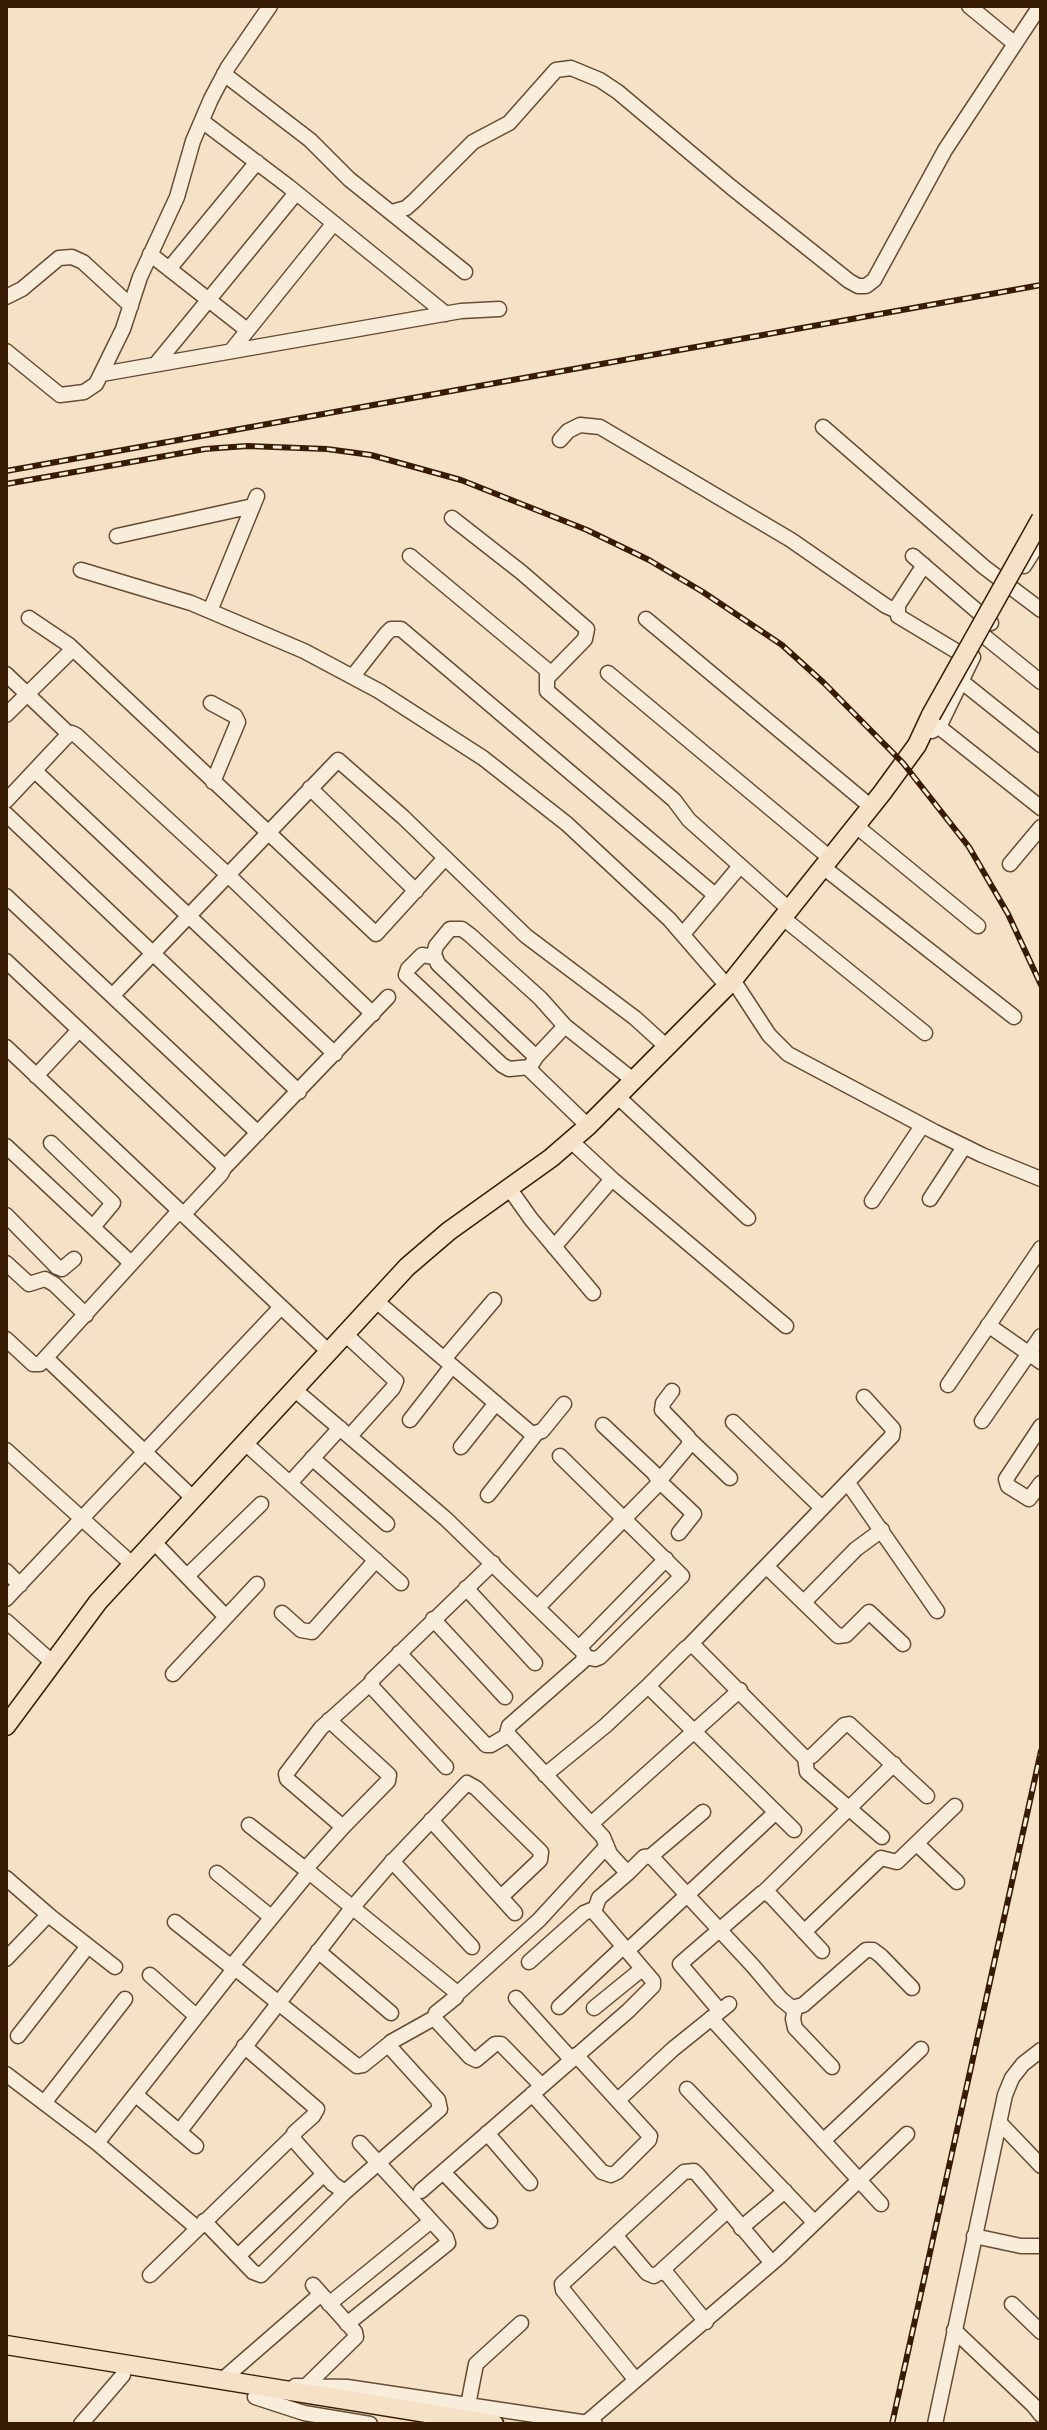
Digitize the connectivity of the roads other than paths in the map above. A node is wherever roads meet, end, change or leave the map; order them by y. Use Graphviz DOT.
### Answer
graph roads {
  1 [pos="270,6"];
  2 [pos="969,6"];
  3 [pos="1038,16"];
  4 [pos="1014,43"];
  5 [pos="224,74"];
  6 [pos="202,121"];
  7 [pos="257,162"];
  8 [pos="296,193"];
  9 [pos="392,212"];
  10 [pos="334,223"];
  11 [pos="150,254"];
  12 [pos="169,269"];
  13 [pos="465,272"];
  14 [pos="6,297"];
  15 [pos="209,300"];
  16 [pos="131,306"];
  17 [pos="499,309"];
  18 [pos="446,314"];
  19 [pos="247,330"];
  20 [pos="6,351"];
  21 [pos="231,351"];
  22 [pos="156,364"];
  23 [pos="102,374"];
  24 [pos="823,427"];
  25 [pos="560,440"];
  26 [pos="452,518"];
  27 [pos="1041,519"];
  28 [pos="117,536"];
  29 [pos="1039,545"];
  30 [pos="410,556"];
  31 [pos="81,570"];
  32 [pos="1011,587"];
  33 [pos="1041,610"];
  34 [pos="210,611"];
  35 [pos="897,611"];
  36 [pos="29,618"];
  37 [pos="646,619"];
  38 [pos="987,630"];
  39 [pos="73,649"];
  40 [pos="972,660"];
  41 [pos="608,673"];
  42 [pos="6,674"];
  43 [pos="353,676"];
  44 [pos="549,676"];
  45 [pos="961,681"];
  46 [pos="1041,682"];
  47 [pos="26,695"];
  48 [pos="211,703"];
  49 [pos="6,715"];
  50 [pos="931,724"];
  51 [pos="69,734"];
  52 [pos="1041,745"];
  53 [pos="35,771"];
  54 [pos="213,782"];
  55 [pos="310,788"];
  56 [pos="6,801"];
  57 [pos="870,806"];
  58 [pos="1041,808"];
  59 [pos="6,814"];
  60 [pos="855,825"];
  61 [pos="1041,827"];
  62 [pos="266,832"];
  63 [pos="445,858"];
  64 [pos="826,863"];
  65 [pos="1010,864"];
  66 [pos="740,866"];
  67 [pos="227,874"];
  68 [pos="416,891"];
  69 [pos="715,895"];
  70 [pos="6,896"];
  71 [pos="786,914"];
  72 [pos="189,915"];
  73 [pos="978,926"];
  74 [pos="683,934"];
  75 [pos="153,953"];
  76 [pos="434,957"];
  77 [pos="6,961"];
  78 [pos="730,983"];
  79 [pos="113,995"];
  80 [pos="388,997"];
  81 [pos="373,1014"];
  82 [pos="1014,1017"];
  83 [pos="565,1026"];
  84 [pos="79,1030"];
  85 [pos="925,1033"];
  86 [pos="6,1047"];
  87 [pos="667,1047"];
  88 [pos="335,1054"];
  89 [pos="533,1062"];
  90 [pos="36,1076"];
  91 [pos="633,1080"];
  92 [pos="299,1092"];
  93 [pos="618,1097"];
  94 [pos="588,1126"];
  95 [pos="922,1126"];
  96 [pos="258,1133"];
  97 [pos="571,1141"];
  98 [pos="51,1143"];
  99 [pos="6,1146"];
  100 [pos="964,1147"];
  101 [pos="224,1168"];
  102 [pos="612,1179"];
  103 [pos="1041,1179"];
  104 [pos="509,1188"];
  105 [pos="930,1199"];
  106 [pos="872,1201"];
  107 [pos="181,1213"];
  108 [pos="6,1215"];
  109 [pos="748,1218"];
  110 [pos="93,1227"];
  111 [pos="554,1247"];
  112 [pos="1041,1248"];
  113 [pos="74,1259"];
  114 [pos="6,1263"];
  115 [pos="131,1263"];
  116 [pos="593,1293"];
  117 [pos="375,1300"];
  118 [pos="494,1300"];
  119 [pos="281,1307"];
  120 [pos="86,1315"];
  121 [pos="988,1325"];
  122 [pos="786,1326"];
  123 [pos="344,1333"];
  124 [pos="1041,1336"];
  125 [pos="7,1343"];
  126 [pos="328,1351"];
  127 [pos="46,1358"];
  128 [pos="1035,1358"];
  129 [pos="448,1362"];
  130 [pos="948,1385"];
  131 [pos="295,1390"];
  132 [pos="672,1391"];
  133 [pos="864,1397"];
  134 [pos="496,1403"];
  135 [pos="564,1404"];
  136 [pos="410,1420"];
  137 [pos="982,1421"];
  138 [pos="733,1422"];
  139 [pos="603,1425"];
  140 [pos="1041,1426"];
  141 [pos="345,1432"];
  142 [pos="535,1435"];
  143 [pos="690,1440"];
  144 [pos="245,1443"];
  145 [pos="461,1447"];
  146 [pos="6,1450"];
  147 [pos="145,1452"];
  148 [pos="560,1456"];
  149 [pos="312,1458"];
  150 [pos="730,1478"];
  151 [pos="659,1481"];
  152 [pos="290,1483"];
  153 [pos="848,1483"];
  154 [pos="1041,1483"];
  155 [pos="488,1495"];
  156 [pos="193,1498"];
  157 [pos="261,1504"];
  158 [pos="822,1508"];
  159 [pos="84,1518"];
  160 [pos="625,1519"];
  161 [pos="387,1524"];
  162 [pos="882,1530"];
  163 [pos="679,1533"];
  164 [pos="153,1541"];
  165 [pos="666,1559"];
  166 [pos="376,1560"];
  167 [pos="493,1563"];
  168 [pos="132,1564"];
  169 [pos="767,1567"];
  170 [pos="6,1571"];
  171 [pos="187,1576"];
  172 [pos="401,1583"];
  173 [pos="257,1584"];
  174 [pos="20,1585"];
  175 [pos="466,1588"];
  176 [pos="6,1599"];
  177 [pos="804,1602"];
  178 [pos="538,1607"];
  179 [pos="937,1611"];
  180 [pos="282,1613"];
  181 [pos="225,1616"];
  182 [pos="433,1619"];
  183 [pos="6,1621"];
  184 [pos="903,1644"];
  185 [pos="689,1646"];
  186 [pos="582,1652"];
  187 [pos="399,1653"];
  188 [pos="52,1662"];
  189 [pos="535,1663"];
  190 [pos="173,1674"];
  191 [pos="371,1683"];
  192 [pos="648,1686"];
  193 [pos="740,1690"];
  194 [pos="505,1697"];
  195 [pos="329,1720"];
  196 [pos="6,1726"];
  197 [pos="693,1730"];
  198 [pos="508,1735"];
  199 [pos="805,1758"];
  200 [pos="894,1764"];
  201 [pos="446,1767"];
  202 [pos="545,1775"];
  203 [pos="927,1796"];
  204 [pos="955,1806"];
  205 [pos="850,1807"];
  206 [pos="703,1812"];
  207 [pos="776,1812"];
  208 [pos="431,1820"];
  209 [pos="591,1824"];
  210 [pos="249,1825"];
  211 [pos="343,1827"];
  212 [pos="794,1830"];
  213 [pos="882,1837"];
  214 [pos="917,1844"];
  215 [pos="607,1846"];
  216 [pos="651,1856"];
  217 [pos="392,1861"];
  218 [pos="309,1872"];
  219 [pos="217,1873"];
  220 [pos="628,1873"];
  221 [pos="6,1878"];
  222 [pos="957,1882"];
  223 [pos="764,1892"];
  224 [pos="689,1896"];
  225 [pos="501,1897"];
  226 [pos="352,1908"];
  227 [pos="594,1909"];
  228 [pos="515,1913"];
  229 [pos="48,1915"];
  230 [pos="271,1917"];
  231 [pos="175,1922"];
  232 [pos="719,1929"];
  233 [pos="804,1932"];
  234 [pos="88,1946"];
  235 [pos="472,1947"];
  236 [pos="625,1949"];
  237 [pos="318,1951"];
  238 [pos="822,1951"];
  239 [pos="6,1959"];
  240 [pos="529,1962"];
  241 [pos="115,1967"];
  242 [pos="232,1968"];
  243 [pos="642,1969"];
  244 [pos="150,1975"];
  245 [pos="912,1988"];
  246 [pos="457,1994"];
  247 [pos="516,1998"];
  248 [pos="125,1999"];
  249 [pos="277,2002"];
  250 [pos="559,2007"];
  251 [pos="594,2008"];
  252 [pos="795,2008"];
  253 [pos="720,2011"];
  254 [pos="391,2013"];
  255 [pos="196,2016"];
  256 [pos="434,2018"];
  257 [pos="18,2036"];
  258 [pos="389,2044"];
  259 [pos="244,2046"];
  260 [pos="921,2049"];
  261 [pos="1041,2050"];
  262 [pos="573,2057"];
  263 [pos="832,2067"];
  264 [pos="6,2074"];
  265 [pos="687,2089"];
  266 [pos="537,2090"];
  267 [pos="136,2095"];
  268 [pos="618,2100"];
  269 [pos="44,2103"];
  270 [pos="999,2122"];
  271 [pos="179,2132"];
  272 [pos="487,2133"];
  273 [pos="907,2134"];
  274 [pos="293,2136"];
  275 [pos="823,2141"];
  276 [pos="97,2143"];
  277 [pos="360,2143"];
  278 [pos="196,2146"];
  279 [pos="1039,2159"];
  280 [pos="379,2163"];
  281 [pos="443,2172"];
  282 [pos="324,2174"];
  283 [pos="858,2180"];
  284 [pos="530,2183"];
  285 [pos="421,2191"];
  286 [pos="785,2191"];
  287 [pos="345,2192"];
  288 [pos="881,2204"];
  289 [pos="727,2211"];
  290 [pos="431,2221"];
  291 [pos="490,2221"];
  292 [pos="814,2222"];
  293 [pos="200,2224"];
  294 [pos="741,2228"];
  295 [pos="615,2235"];
  296 [pos="974,2236"];
  297 [pos="1041,2246"];
  298 [pos="238,2256"];
  299 [pos="772,2263"];
  300 [pos="660,2272"];
  301 [pos="150,2275"];
  302 [pos="321,2294"];
  303 [pos="1012,2304"];
  304 [pos="706,2322"];
  305 [pos="521,2323"];
  306 [pos="347,2324"];
  307 [pos="954,2330"];
  308 [pos="1041,2332"];
  309 [pos="6,2345"];
  310 [pos="6,2356"];
  311 [pos="123,2370"];
  312 [pos="635,2379"];
  313 [pos="222,2380"];
  314 [pos="196,2382"];
  315 [pos="306,2386"];
  316 [pos="257,2392"];
  317 [pos="334,2404"];
  318 [pos="468,2405"];
  319 [pos="1039,2408"];
  320 [pos="562,2422"];
  321 [pos="591,2423"];
  322 [pos="81,2424"];
  323 [pos="370,2424"];
  324 [pos="419,2424"];
  325 [pos="494,2424"];
  326 [pos="935,2424"];
  327 [pos="1035,2424"];
  1 -- 5 [label="street"];
  2 -- 4 [label="street"];
  3 -- 4 [label="street"];
  4 -- 9 [label="street"];
  5 -- 6 [label="street"];
  5 -- 9 [label="street"];
  6 -- 7 [label="street"];
  6 -- 11 [label="street"];
  7 -- 8 [label="street"];
  7 -- 12 [label="street"];
  8 -- 10 [label="street"];
  8 -- 15 [label="street"];
  9 -- 13 [label="street"];
  10 -- 18 [label="street"];
  10 -- 19 [label="street"];
  11 -- 12 [label="street"];
  11 -- 16 [label="street"];
  12 -- 15 [label="street"];
  14 -- 16 [label="street"];
  15 -- 19 [label="street"];
  15 -- 22 [label="street"];
  16 -- 23 [label="street"];
  17 -- 18 [label="street"];
  18 -- 21 [label="street"];
  19 -- 21 [label="street"];
  20 -- 23 [label="street"];
  21 -- 22 [label="street"];
  22 -- 23 [label="street"];
  24 -- 32 [label="street"];
  25 -- 35 [label="street"];
  26 -- 44 [label="street"];
  27 -- 50 [label="main road, bridge"];
  28 -- 34 [label="street"];
  29 -- 32 [label="street"];
  30 -- 44 [label="street"];
  31 -- 34 [label="street"];
  32 -- 33 [label="street"];
  32 -- 38 [label="street"];
  34 -- 43 [label="street"];
  35 -- 38 [label="street"];
  35 -- 40 [label="street"];
  36 -- 39 [label="street"];
  37 -- 57 [label="street"];
  38 -- 40 [label="street"];
  38 -- 46 [label="street"];
  39 -- 47 [label="street"];
  39 -- 54 [label="street"];
  40 -- 45 [label="street"];
  41 -- 64 [label="street"];
  42 -- 47 [label="street"];
  43 -- 69 [label="street"];
  43 -- 74 [label="street"];
  44 -- 66 [label="street"];
  45 -- 50 [label="street"];
  45 -- 52 [label="street"];
  47 -- 49 [label="street"];
  47 -- 51 [label="street"];
  48 -- 54 [label="street"];
  50 -- 57 [label="main road"];
  50 -- 58 [label="street"];
  51 -- 53 [label="street"];
  51 -- 67 [label="street"];
  53 -- 56 [label="street"];
  53 -- 72 [label="street"];
  54 -- 62 [label="street"];
  55 -- 62 [label="street"];
  55 -- 63 [label="street"];
  55 -- 68 [label="street"];
  57 -- 60 [label="main road"];
  59 -- 75 [label="street"];
  60 -- 64 [label="main road"];
  60 -- 73 [label="street"];
  61 -- 65 [label="street"];
  62 -- 67 [label="street"];
  62 -- 68 [label="street"];
  63 -- 68 [label="street"];
  63 -- 87 [label="street"];
  64 -- 71 [label="main road"];
  64 -- 82 [label="street"];
  66 -- 69 [label="street"];
  66 -- 71 [label="street"];
  67 -- 72 [label="street"];
  67 -- 81 [label="street"];
  69 -- 74 [label="street"];
  70 -- 79 [label="street"];
  71 -- 78 [label="main road"];
  71 -- 85 [label="street"];
  72 -- 75 [label="street"];
  72 -- 88 [label="street"];
  74 -- 78 [label="street"];
  75 -- 79 [label="street"];
  75 -- 92 [label="street"];
  76 -- 83 [label="street"];
  76 -- 89 [label="street"];
  76 -- 89 [label="street"];
  77 -- 84 [label="street"];
  78 -- 87 [label="main road"];
  78 -- 95 [label="street"];
  79 -- 96 [label="street"];
  80 -- 81 [label="street"];
  81 -- 88 [label="street"];
  83 -- 89 [label="street"];
  83 -- 91 [label="street"];
  84 -- 90 [label="street"];
  84 -- 101 [label="street"];
  86 -- 90 [label="street"];
  87 -- 91 [label="main road"];
  88 -- 92 [label="street"];
  89 -- 94 [label="street"];
  90 -- 107 [label="street"];
  91 -- 93 [label="main road"];
  92 -- 96 [label="street"];
  93 -- 94 [label="main road"];
  93 -- 109 [label="street"];
  94 -- 97 [label="main road"];
  95 -- 100 [label="street"];
  95 -- 106 [label="street"];
  96 -- 101 [label="street"];
  97 -- 102 [label="street"];
  97 -- 104 [label="main road"];
  98 -- 110 [label="street"];
  99 -- 110 [label="street"];
  100 -- 103 [label="street"];
  100 -- 105 [label="street"];
  101 -- 107 [label="street"];
  102 -- 111 [label="street"];
  102 -- 122 [label="street"];
  104 -- 111 [label="street"];
  104 -- 117 [label="main road"];
  107 -- 115 [label="street"];
  107 -- 119 [label="street"];
  108 -- 113 [label="street"];
  110 -- 115 [label="street"];
  111 -- 116 [label="street"];
  112 -- 121 [label="street"];
  114 -- 120 [label="street"];
  115 -- 120 [label="street"];
  117 -- 123 [label="main road"];
  117 -- 129 [label="street"];
  118 -- 129 [label="street"];
  119 -- 126 [label="street"];
  119 -- 147 [label="street"];
  120 -- 127 [label="street"];
  121 -- 128 [label="street"];
  121 -- 130 [label="street"];
  123 -- 126 [label="main road"];
  123 -- 141 [label="street"];
  124 -- 128 [label="street"];
  125 -- 127 [label="street"];
  126 -- 131 [label="main road"];
  127 -- 147 [label="street"];
  128 -- 137 [label="street"];
  129 -- 134 [label="street"];
  129 -- 136 [label="street"];
  131 -- 141 [label="street"];
  131 -- 144 [label="main road"];
  132 -- 143 [label="street"];
  133 -- 153 [label="street"];
  134 -- 142 [label="street"];
  134 -- 145 [label="street"];
  135 -- 142 [label="street"];
  138 -- 158 [label="street"];
  139 -- 151 [label="street"];
  140 -- 154 [label="street"];
  141 -- 149 [label="street"];
  141 -- 167 [label="street"];
  142 -- 155 [label="street"];
  143 -- 150 [label="street"];
  143 -- 151 [label="street"];
  144 -- 152 [label="street"];
  144 -- 156 [label="main road"];
  146 -- 159 [label="street"];
  147 -- 156 [label="street"];
  147 -- 159 [label="street"];
  148 -- 160 [label="street"];
  149 -- 152 [label="street"];
  149 -- 161 [label="street"];
  151 -- 160 [label="street"];
  151 -- 163 [label="street"];
  152 -- 166 [label="street"];
  153 -- 158 [label="street"];
  153 -- 162 [label="street"];
  156 -- 164 [label="main road"];
  157 -- 171 [label="street"];
  158 -- 169 [label="street"];
  159 -- 168 [label="street"];
  159 -- 174 [label="street"];
  160 -- 165 [label="street"];
  160 -- 178 [label="street"];
  162 -- 177 [label="street"];
  162 -- 179 [label="street"];
  164 -- 168 [label="main road"];
  164 -- 171 [label="street"];
  165 -- 186 [label="street"];
  165 -- 186 [label="street"];
  166 -- 172 [label="street"];
  166 -- 180 [label="street"];
  167 -- 175 [label="street"];
  167 -- 178 [label="street"];
  168 -- 188 [label="main road"];
  169 -- 177 [label="street"];
  169 -- 185 [label="street"];
  170 -- 174 [label="street"];
  171 -- 181 [label="street"];
  173 -- 181 [label="street"];
  174 -- 176 [label="street"];
  175 -- 182 [label="street"];
  175 -- 189 [label="street"];
  177 -- 184 [label="street"];
  178 -- 186 [label="street"];
  181 -- 190 [label="street"];
  182 -- 187 [label="street"];
  182 -- 194 [label="street"];
  183 -- 188 [label="street"];
  185 -- 192 [label="street"];
  185 -- 193 [label="street"];
  186 -- 198 [label="street"];
  187 -- 191 [label="street"];
  187 -- 198 [label="street"];
  188 -- 196 [label="main road"];
  191 -- 195 [label="street"];
  191 -- 201 [label="street"];
  192 -- 197 [label="street"];
  192 -- 202 [label="street"];
  193 -- 197 [label="street"];
  193 -- 199 [label="street"];
  195 -- 211 [label="street"];
  195 -- 211 [label="street"];
  197 -- 207 [label="street"];
  197 -- 209 [label="street"];
  198 -- 202 [label="street"];
  199 -- 200 [label="street"];
  199 -- 205 [label="street"];
  200 -- 203 [label="street"];
  200 -- 205 [label="street"];
  202 -- 209 [label="street"];
  204 -- 214 [label="street"];
  205 -- 213 [label="street"];
  205 -- 223 [label="street"];
  206 -- 216 [label="street"];
  207 -- 212 [label="street"];
  207 -- 224 [label="street"];
  208 -- 217 [label="street"];
  208 -- 225 [label="street"];
  208 -- 225 [label="street"];
  209 -- 215 [label="street"];
  210 -- 218 [label="street"];
  211 -- 218 [label="street"];
  214 -- 222 [label="street"];
  214 -- 233 [label="street"];
  215 -- 220 [label="street"];
  215 -- 246 [label="street"];
  216 -- 220 [label="street"];
  216 -- 224 [label="street"];
  217 -- 226 [label="street"];
  217 -- 235 [label="street"];
  218 -- 226 [label="street"];
  218 -- 230 [label="street"];
  219 -- 230 [label="street"];
  220 -- 227 [label="street"];
  221 -- 229 [label="street"];
  223 -- 232 [label="street"];
  223 -- 233 [label="street"];
  224 -- 232 [label="street"];
  224 -- 236 [label="street"];
  225 -- 228 [label="street"];
  226 -- 237 [label="street"];
  226 -- 246 [label="street"];
  227 -- 236 [label="street"];
  227 -- 240 [label="street"];
  229 -- 234 [label="street"];
  229 -- 239 [label="street"];
  230 -- 242 [label="street"];
  231 -- 242 [label="street"];
  232 -- 252 [label="street"];
  232 -- 253 [label="street"];
  233 -- 238 [label="street"];
  234 -- 241 [label="street"];
  234 -- 257 [label="street"];
  236 -- 243 [label="street"];
  236 -- 250 [label="street"];
  237 -- 249 [label="street"];
  237 -- 254 [label="street"];
  242 -- 249 [label="street"];
  242 -- 255 [label="street"];
  243 -- 251 [label="street"];
  243 -- 262 [label="street"];
  244 -- 255 [label="street"];
  245 -- 252 [label="street"];
  246 -- 256 [label="street"];
  247 -- 262 [label="street"];
  248 -- 269 [label="street"];
  249 -- 258 [label="street"];
  249 -- 259 [label="street"];
  252 -- 263 [label="street"];
  253 -- 268 [label="street"];
  253 -- 275 [label="street"];
  255 -- 267 [label="street"];
  256 -- 258 [label="street"];
  256 -- 266 [label="street"];
  258 -- 280 [label="street"];
  259 -- 271 [label="street"];
  259 -- 274 [label="street"];
  260 -- 275 [label="street"];
  261 -- 270 [label="street"];
  262 -- 266 [label="street"];
  262 -- 268 [label="street"];
  264 -- 269 [label="street"];
  265 -- 286 [label="street"];
  266 -- 268 [label="street"];
  266 -- 272 [label="street"];
  267 -- 271 [label="street"];
  267 -- 276 [label="street"];
  269 -- 276 [label="street"];
  270 -- 279 [label="street"];
  270 -- 296 [label="street"];
  271 -- 278 [label="street"];
  272 -- 281 [label="street"];
  272 -- 284 [label="street"];
  273 -- 283 [label="street"];
  274 -- 282 [label="street"];
  274 -- 293 [label="street"];
  275 -- 283 [label="street"];
  276 -- 293 [label="street"];
  277 -- 280 [label="street"];
  280 -- 287 [label="street"];
  280 -- 290 [label="street"];
  281 -- 285 [label="street"];
  281 -- 291 [label="street"];
  282 -- 287 [label="street"];
  282 -- 298 [label="street"];
  283 -- 288 [label="street"];
  283 -- 292 [label="street"];
  286 -- 292 [label="street"];
  286 -- 294 [label="street"];
  287 -- 298 [label="street"];
  289 -- 294 [label="street"];
  289 -- 295 [label="street"];
  289 -- 300 [label="street"];
  290 -- 302 [label="street"];
  290 -- 306 [label="street"];
  292 -- 299 [label="street"];
  293 -- 298 [label="street"];
  293 -- 301 [label="street"];
  294 -- 299 [label="street"];
  295 -- 300 [label="street"];
  295 -- 312 [label="street"];
  296 -- 297 [label="street"];
  296 -- 307 [label="street"];
  299 -- 304 [label="street"];
  300 -- 304 [label="street"];
  302 -- 306 [label="street"];
  302 -- 313 [label="street"];
  303 -- 308 [label="street"];
  304 -- 312 [label="street"];
  305 -- 318 [label="street"];
  306 -- 315 [label="street"];
  307 -- 319 [label="street"];
  307 -- 326 [label="street"];
  309 -- 311 [label="main road"];
  310 -- 311 [label="main road"];
  311 -- 314 [label="main road"];
  311 -- 322 [label="street"];
  312 -- 321 [label="street"];
  313 -- 314 [label="main road"];
  313 -- 316 [label="main road"];
  314 -- 316 [label="main road"];
  315 -- 316 [label="street"];
  315 -- 318 [label="street"];
  316 -- 317 [label="main road"];
  316 -- 323 [label="street"];
  317 -- 324 [label="main road"];
  317 -- 325 [label="main road"];
  318 -- 320 [label="street"];
  319 -- 327 [label="street"];
  320 -- 321 [label="street"];
}
